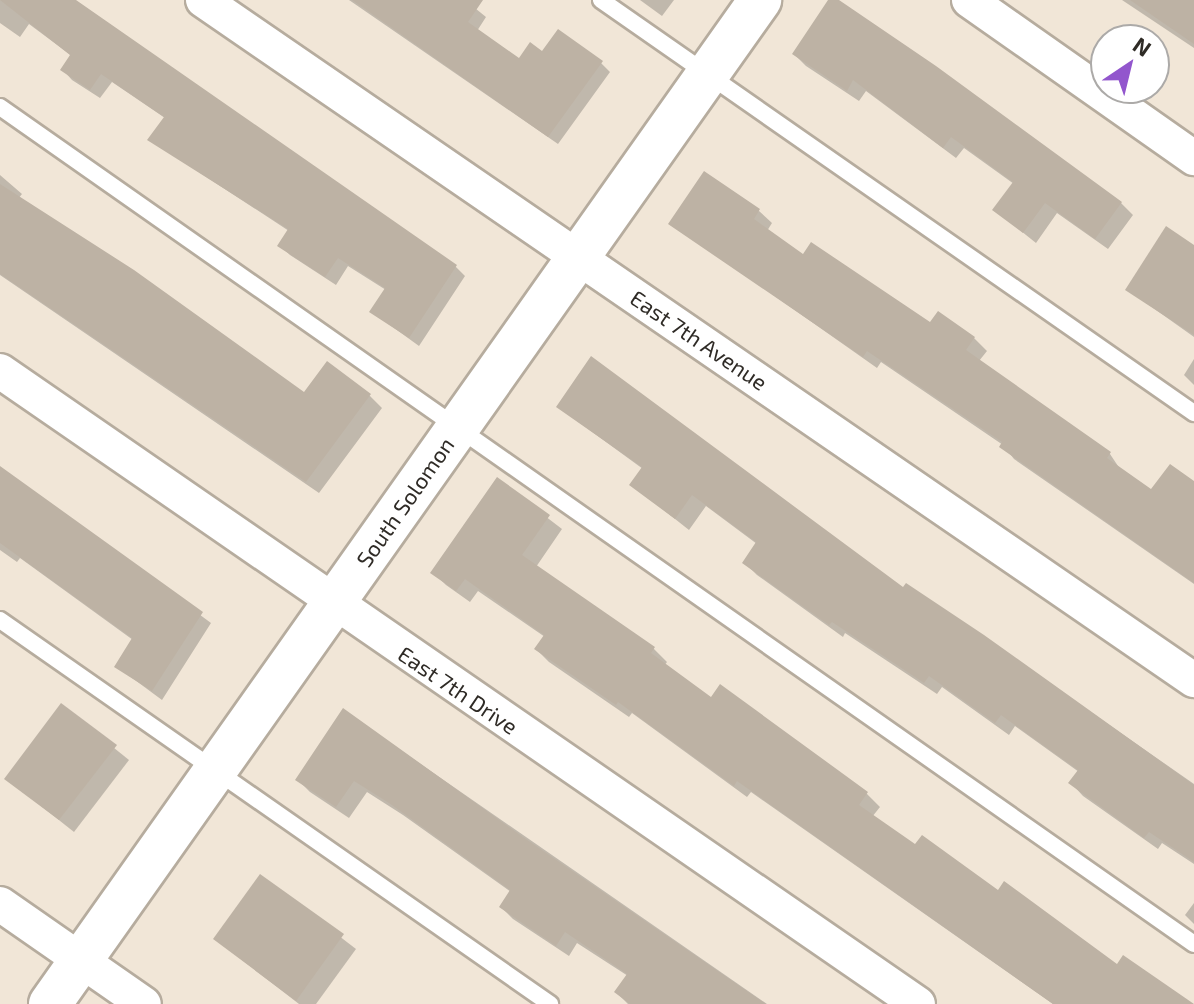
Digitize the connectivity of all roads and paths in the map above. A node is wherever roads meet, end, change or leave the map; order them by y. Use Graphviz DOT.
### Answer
graph roads {
  1 [pos="203,0"];
  2 [pos="601,0"];
  3 [pos="760,0"];
  4 [pos="969,0"];
  5 [pos="705,74"];
  6 [pos="0,107"];
  7 [pos="1194,158"];
  8 [pos="577,257"];
  9 [pos="0,371"];
  10 [pos="1194,413"];
  11 [pos="457,428"];
  12 [pos="333,605"];
  13 [pos="0,620"];
  14 [pos="1194,680"];
  15 [pos="216,770"];
  16 [pos="0,904"];
  17 [pos="1194,944"];
  18 [pos="81,960"];
  19 [pos="50,1004"];
  20 [pos="144,1004"];
  21 [pos="550,1004"];
  22 [pos="918,1004"];
  1 -- 8 [label="street, East 7th Avenue"];
  2 -- 5 [label="lane"];
  3 -- 5 [label="street, South Solomon"];
  4 -- 7 [label="street"];
  5 -- 8 [label="street, South Solomon"];
  5 -- 10 [label="lane"];
  6 -- 11 [label="lane"];
  8 -- 11 [label="street, South Solomon"];
  8 -- 14 [label="street, East 7th Avenue"];
  9 -- 12 [label="street, East 7th Drive"];
  11 -- 12 [label="street, South Solomon"];
  11 -- 17 [label="lane"];
  12 -- 15 [label="street, South Solomon"];
  12 -- 22 [label="street, East 7th Drive"];
  13 -- 15 [label="lane"];
  15 -- 18 [label="street, South Solomon"];
  15 -- 21 [label="lane"];
  16 -- 18 [label="street"];
  18 -- 19 [label="street, South Solomon"];
  18 -- 20 [label="street"];
}
